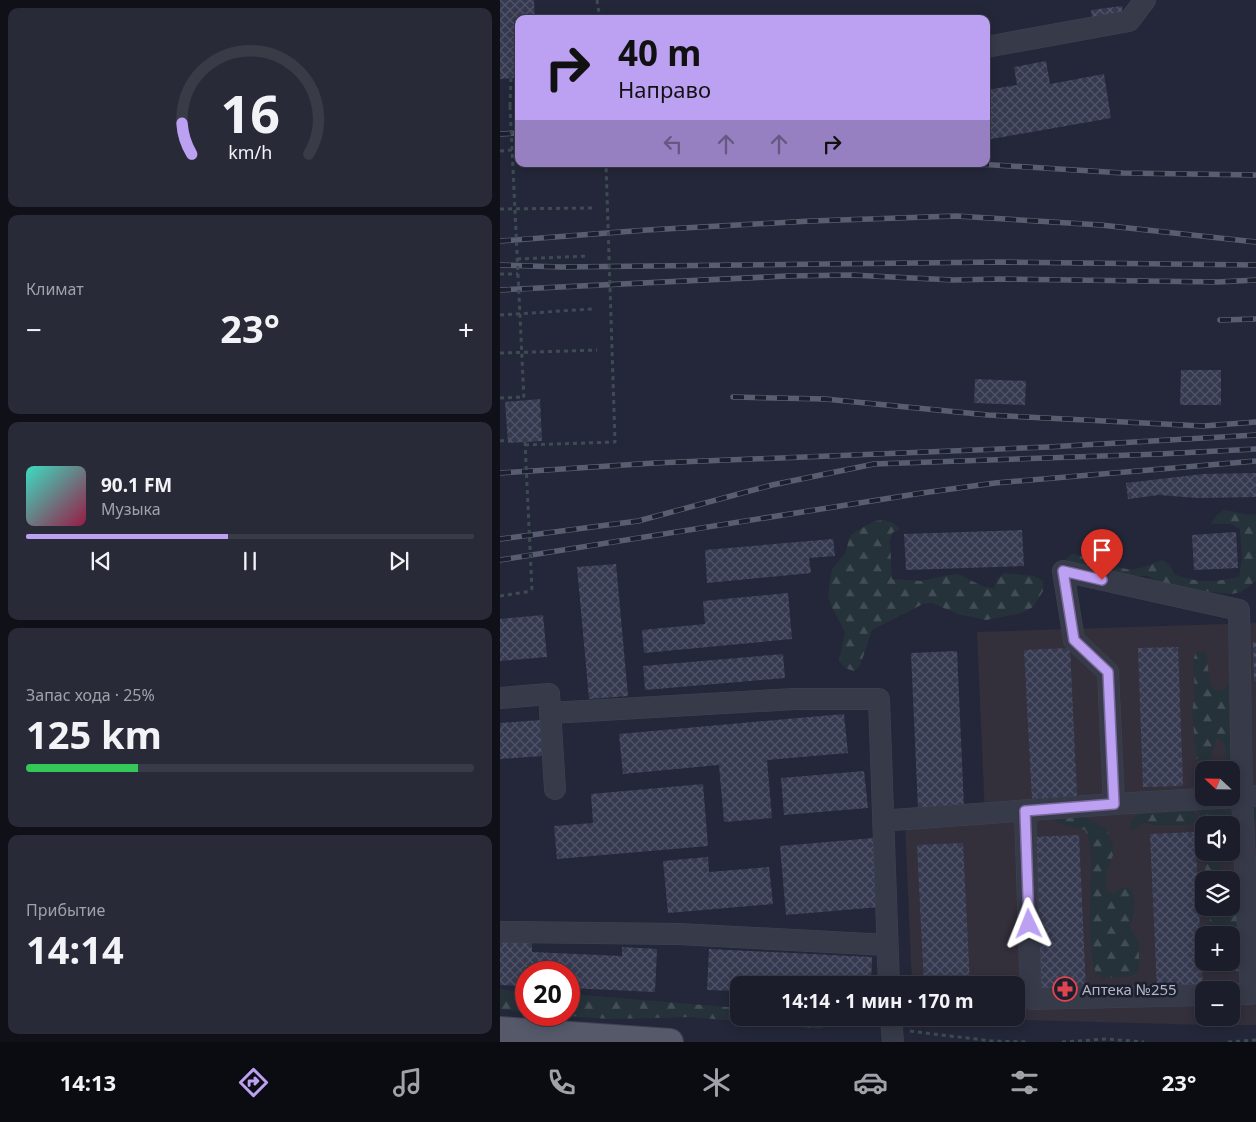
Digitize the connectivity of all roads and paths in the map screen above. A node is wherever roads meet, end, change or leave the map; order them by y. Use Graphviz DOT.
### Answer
graph roads {
  1 [pos="597,0"];
  2 [pos="1145,0"];
  3 [pos="599,15"];
  4 [pos="990,45"];
  5 [pos="511,79"];
  6 [pos="512,150"];
  7 [pos="500,151"];
  8 [pos="606,167"];
  9 [pos="515,208"];
  10 [pos="595,208"];
  11 [pos="500,209"];
  12 [pos="589,256"];
  13 [pos="517,259"];
  14 [pos="500,274"];
  15 [pos="518,274"];
  16 [pos="592,309"];
  17 [pos="520,314"];
  18 [pos="500,315"];
  19 [pos="597,350"];
  20 [pos="522,352"];
  21 [pos="500,354"];
  22 [pos="500,398"];
  23 [pos="500,440"];
  24 [pos="508,440"];
  25 [pos="500,596"];
  26 [pos="500,698"];
  27 [pos="550,714"];
  28 [pos="555,789"];
  29 [pos="1249,797"];
  30 [pos="1114,804"];
  31 [pos="1025,811"];
  32 [pos="893,820"];
  33 [pos="500,932"];
  34 [pos="887,945"];
  35 [pos="889,976"];
  36 [pos="1240,994"];
  37 [pos="1195,995"];
  38 [pos="500,1030"];
  39 [pos="892,1030"];
  40 [pos="1256,1040"];
  41 [pos="670,1042"];
  42 [pos="1026,1042"];
  43 [pos="1062,1042"];
  44 [pos="1144,1042"];
  45 [pos="1228,1042"];
  1 -- 3 [label="path"];
  2 -- 4 [label="lane"];
  5 -- 6 [label="path, bridge"];
  6 -- 7 [label="path"];
  6 -- 9 [label="path, bridge"];
  8 -- 25 [label="path, bridge"];
  9 -- 10 [label="path"];
  9 -- 11 [label="path"];
  9 -- 13 [label="path, bridge"];
  12 -- 13 [label="path"];
  13 -- 15 [label="path, bridge"];
  14 -- 15 [label="path"];
  15 -- 17 [label="path, bridge"];
  16 -- 17 [label="path"];
  17 -- 18 [label="path"];
  17 -- 20 [label="path, bridge"];
  19 -- 20 [label="path"];
  20 -- 21 [label="path"];
  20 -- 22 [label="path, bridge"];
  23 -- 24 [label="path"];
  26 -- 27 [label="lane"];
  27 -- 28 [label="lane"];
  27 -- 34 [label="lane"];
  29 -- 30 [label="lane"];
  29 -- 30 [label="lane"];
  29 -- 36 [label="lane"];
  30 -- 31 [label="lane"];
  31 -- 32 [label="lane"];
  31 -- 37 [label="lane"];
  33 -- 34 [label="lane"];
  34 -- 35 [label="lane"];
  38 -- 41 [label="main road"];
  39 -- 42 [label="path"];
  40 -- 45 [label="path"];
  43 -- 44 [label="path"];
}
